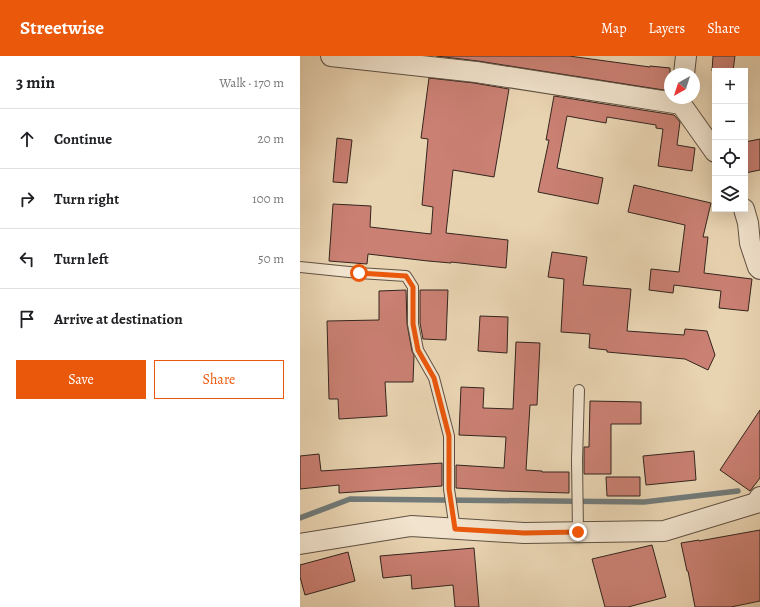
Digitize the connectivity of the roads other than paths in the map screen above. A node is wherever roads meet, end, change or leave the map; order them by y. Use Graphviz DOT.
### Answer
graph roads {
  1 [pos="330,56"];
  2 [pos="686,56"];
  3 [pos="685,68"];
  4 [pos="664,99"];
  5 [pos="683,104"];
  6 [pos="712,148"];
  7 [pos="745,212"];
  8 [pos="300,267"];
  9 [pos="760,269"];
  10 [pos="580,390"];
  11 [pos="759,503"];
  12 [pos="455,529"];
  13 [pos="578,532"];
  14 [pos="300,544"];
  1 -- 4 [label="street"];
  2 -- 3 [label="street"];
  5 -- 6 [label="street"];
  7 -- 9 [label="street"];
  8 -- 12 [label="lane"];
  10 -- 13 [label="lane"];
  11 -- 13 [label="street"];
  12 -- 13 [label="street"];
  12 -- 14 [label="street"];
}
